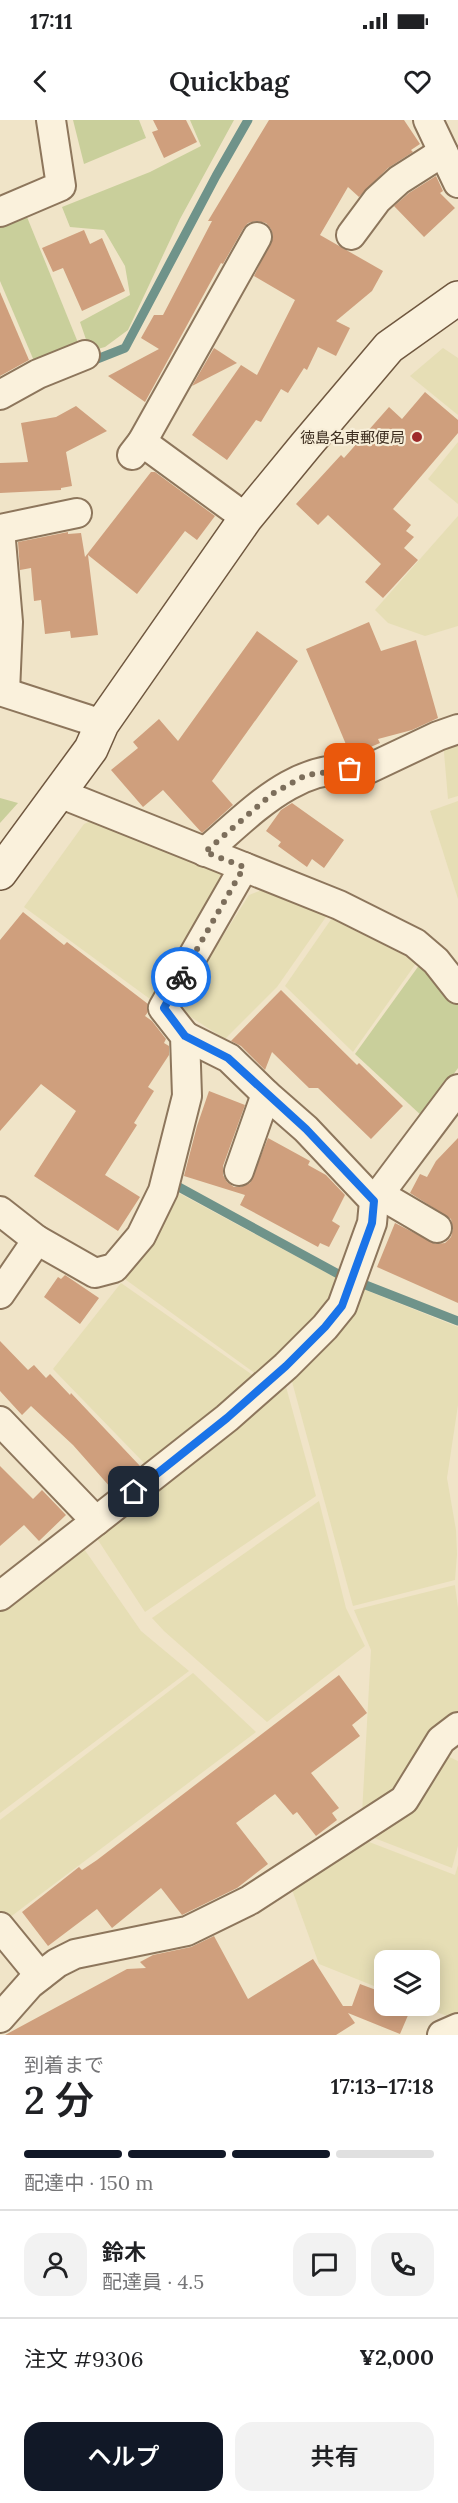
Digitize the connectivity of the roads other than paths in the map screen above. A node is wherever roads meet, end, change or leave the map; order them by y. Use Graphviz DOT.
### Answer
graph roads {
  1 [pos="51,120"];
  2 [pos="428,120"];
  3 [pos="443,152"];
  4 [pos="458,183"];
  5 [pos="0,212"];
  6 [pos="351,235"];
  7 [pos="257,237"];
  8 [pos="458,298"];
  9 [pos="86,354"];
  10 [pos="0,395"];
  11 [pos="77,513"];
  12 [pos="246,518"];
  13 [pos="2,692"];
  14 [pos="102,724"];
  15 [pos="458,729"];
  16 [pos="59,793"];
  17 [pos="205,852"];
  18 [pos="244,867"];
  19 [pos="0,873"];
  20 [pos="458,989"];
  21 [pos="185,1036"];
  22 [pos="458,1089"];
  23 [pos="266,1094"];
  24 [pos="239,1171"];
  25 [pos="377,1197"];
  26 [pos="0,1211"];
  27 [pos="437,1228"];
  28 [pos="37,1240"];
  29 [pos="0,1294"];
  30 [pos="5,1436"];
  31 [pos="96,1521"];
  32 [pos="0,1596"];
  33 [pos="458,1727"];
  34 [pos="0,1927"];
  35 [pos="40,1976"];
  36 [pos="0,2018"];
  37 [pos="458,2028"];
  38 [pos="442,2035"];
  1 -- 5 [label="street"];
  2 -- 3 [label="street"];
  3 -- 4 [label="street"];
  3 -- 6 [label="street"];
  7 -- 12 [label="street"];
  8 -- 12 [label="street"];
  9 -- 10 [label="street"];
  11 -- 13 [label="street"];
  12 -- 14 [label="street"];
  13 -- 14 [label="street"];
  14 -- 16 [label="street"];
  15 -- 17 [label="street"];
  16 -- 17 [label="street"];
  16 -- 19 [label="street"];
  17 -- 18 [label="street"];
  18 -- 20 [label="street"];
  18 -- 21 [label="street"];
  21 -- 23 [label="street"];
  21 -- 28 [label="street"];
  22 -- 25 [label="street"];
  23 -- 24 [label="street"];
  23 -- 25 [label="street"];
  25 -- 27 [label="street"];
  25 -- 31 [label="street"];
  26 -- 28 [label="street"];
  28 -- 29 [label="street"];
  30 -- 31 [label="street"];
  31 -- 32 [label="street"];
  33 -- 35 [label="street"];
  34 -- 35 [label="street"];
  35 -- 36 [label="street"];
  37 -- 38 [label="street"];
}
